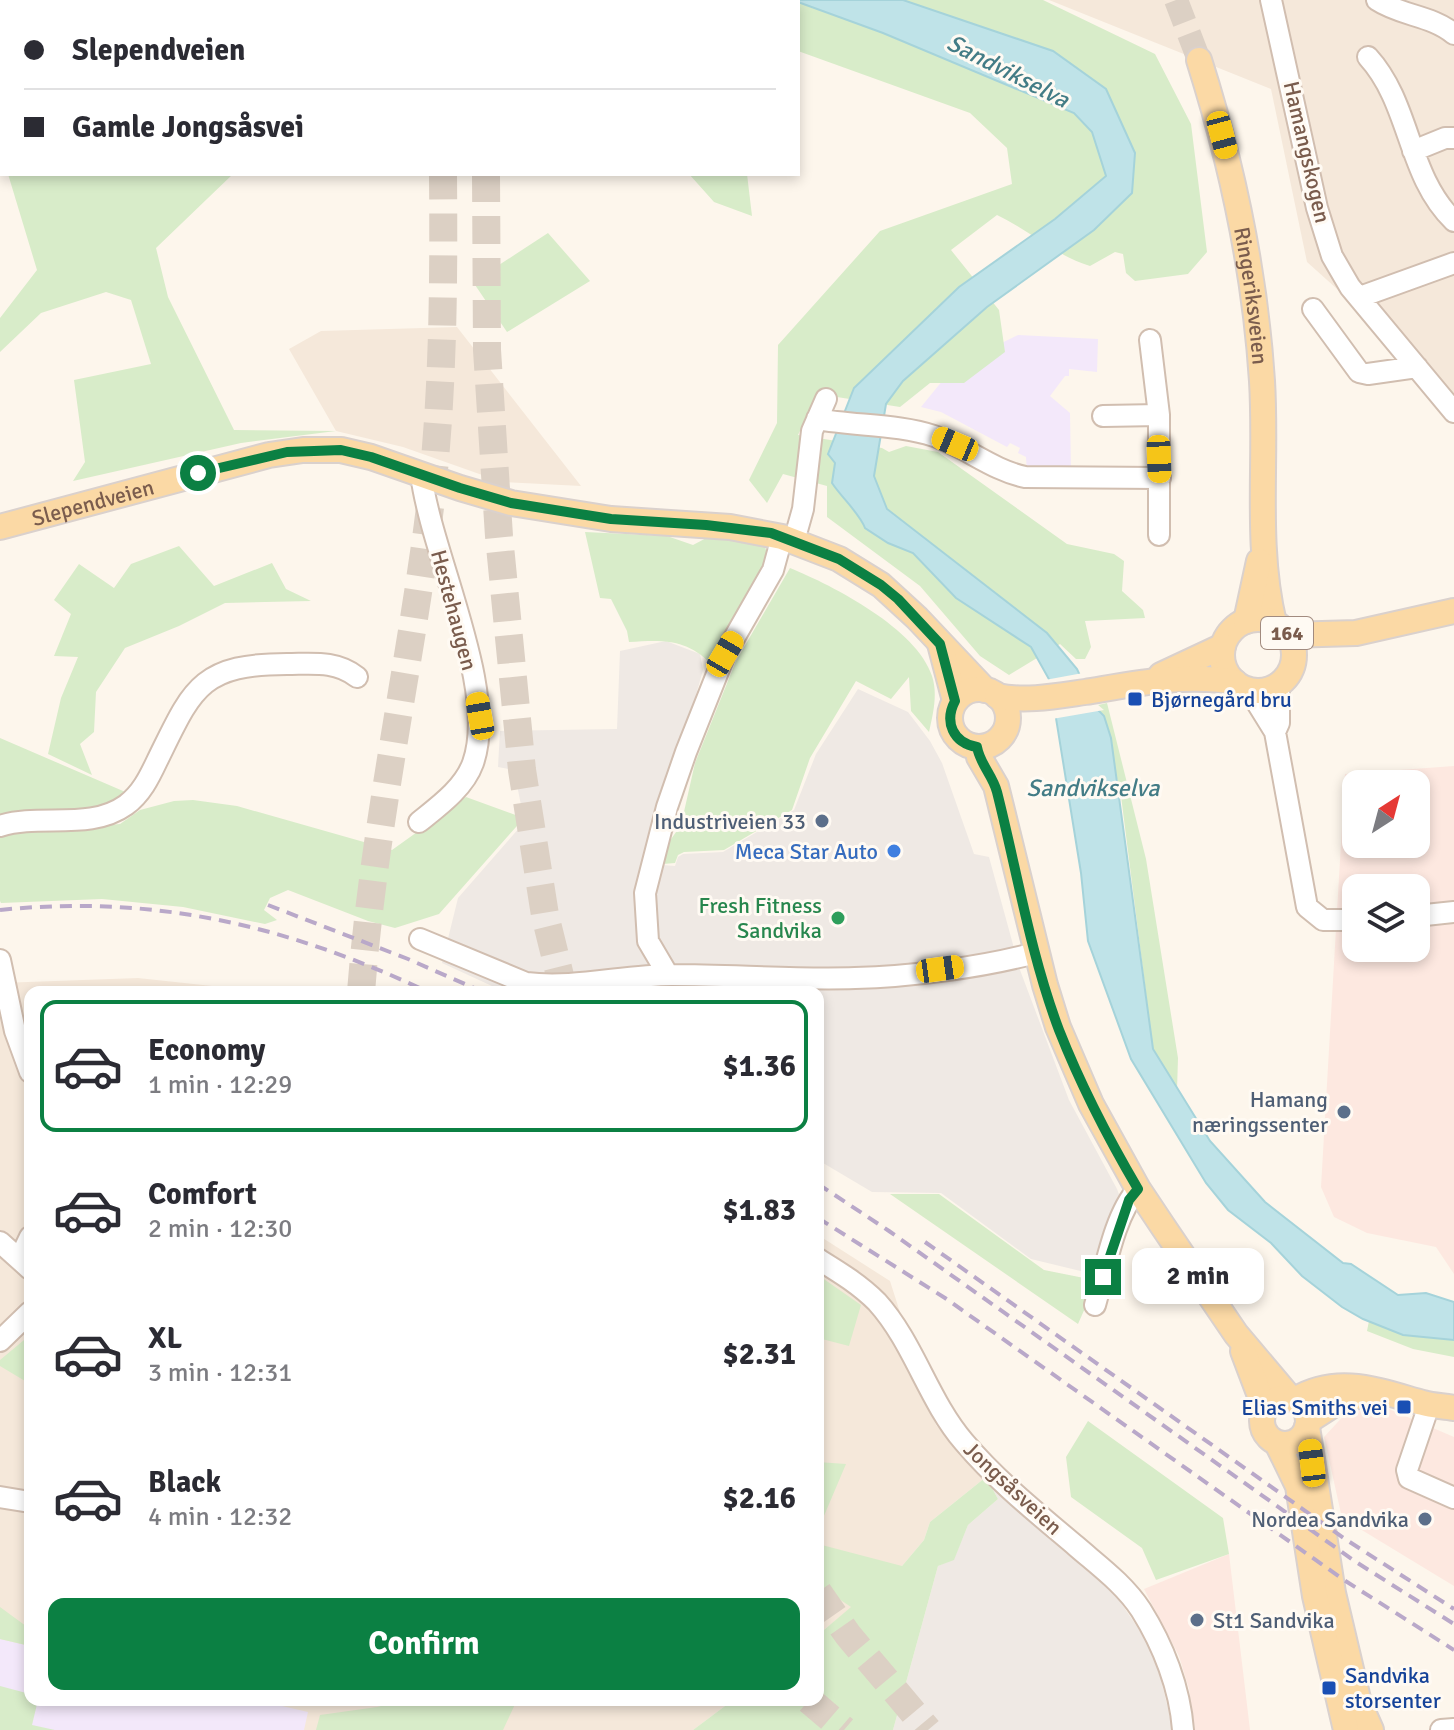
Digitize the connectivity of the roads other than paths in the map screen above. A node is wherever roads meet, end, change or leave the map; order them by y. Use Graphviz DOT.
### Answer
graph roads {
  1 [pos="1271,0"];
  2 [pos="1377,0"];
  3 [pos="1454,34"];
  4 [pos="1368,57"];
  5 [pos="1199,60"];
  6 [pos="1454,138"];
  7 [pos="1413,151"];
  8 [pos="1454,221"];
  9 [pos="1454,263"];
  10 [pos="1360,297"];
  11 [pos="1313,309"];
  12 [pos="1150,340"];
  13 [pos="1417,367"];
  14 [pos="826,399"];
  15 [pos="1454,412"];
  16 [pos="1159,415"];
  17 [pos="1103,416"];
  18 [pos="823,420"];
  19 [pos="421,474"];
  20 [pos="1160,478"];
  21 [pos="0,527"];
  22 [pos="1159,535"];
  23 [pos="1264,535"];
  24 [pos="788,539"];
  25 [pos="1454,611"];
  26 [pos="1246,621"];
  27 [pos="1281,629"];
  28 [pos="1356,633"];
  29 [pos="940,644"];
  30 [pos="1223,646"];
  31 [pos="1286,675"];
  32 [pos="357,677"];
  33 [pos="1139,683"];
  34 [pos="1242,686"];
  35 [pos="955,701"];
  36 [pos="1000,717"];
  37 [pos="1275,732"];
  38 [pos="419,822"];
  39 [pos="0,826"];
  40 [pos="1454,912"];
  41 [pos="1430,915"];
  42 [pos="1342,920"];
  43 [pos="420,939"];
  44 [pos="1035,953"];
  45 [pos="2,970"];
  46 [pos="668,975"];
  47 [pos="24,1056"];
  48 [pos="1138,1189"];
  49 [pos="0,1242"];
  50 [pos="24,1263"];
  51 [pos="824,1263"];
  52 [pos="1095,1305"];
  53 [pos="24,1318"];
  54 [pos="1236,1334"];
  55 [pos="0,1341"];
  56 [pos="1293,1399"];
  57 [pos="1454,1408"];
  58 [pos="1265,1409"];
  59 [pos="1426,1414"];
  60 [pos="1308,1424"];
  61 [pos="1454,1425"];
  62 [pos="1277,1443"];
  63 [pos="0,1497"];
  64 [pos="1454,1498"];
  65 [pos="24,1501"];
  66 [pos="1454,1729"];
  67 [pos="1183,1730"];
  68 [pos="1346,1730"];
  69 [pos="1371,1730"];
  70 [pos="1441,1730"];
  1 -- 10 [label="street, Hamangskogen"];
  2 -- 3 [label="street"];
  4 -- 7 [label="street"];
  5 -- 23 [label="main road, Ringeriksveien"];
  6 -- 7 [label="street"];
  7 -- 8 [label="street"];
  9 -- 10 [label="street"];
  10 -- 13 [label="street, Hamangskogen"];
  11 -- 13 [label="street"];
  12 -- 16 [label="street"];
  13 -- 15 [label="street, Hamangskogen"];
  14 -- 18 [label="street"];
  16 -- 17 [label="street"];
  16 -- 20 [label="street"];
  18 -- 20 [label="street"];
  18 -- 24 [label="street"];
  19 -- 21 [label="main road, Slependveien"];
  19 -- 24 [label="main road, Slependveien"];
  19 -- 38 [label="street, Hestehaugen"];
  20 -- 22 [label="street"];
  23 -- 26 [label="main road, Ringeriksveien"];
  23 -- 27 [label="main road, Ringeriksveien"];
  24 -- 29 [label="main road, Slependveien"];
  24 -- 46 [label="street"];
  25 -- 28 [label="main road, 164"];
  26 -- 27 [label="main road, 164"];
  26 -- 30 [label="main road, 164"];
  27 -- 28 [label="main road, 164"];
  27 -- 31 [label="main road, 164"];
  28 -- 31 [label="main road, 164"];
  29 -- 35 [label="main road"];
  29 -- 36 [label="main road, Slependveien"];
  30 -- 33 [label="main road, 164"];
  30 -- 34 [label="main road"];
  31 -- 34 [label="main road, 164"];
  31 -- 37 [label="street"];
  32 -- 39 [label="street"];
  33 -- 34 [label="main road, 164"];
  33 -- 36 [label="main road, 164"];
  34 -- 37 [label="street"];
  35 -- 36 [label="main road, 164"];
  35 -- 36 [label="main road"];
  36 -- 44 [label="main road"];
  37 -- 42 [label="street"];
  40 -- 41 [label="street"];
  43 -- 46 [label="street"];
  44 -- 46 [label="street"];
  44 -- 48 [label="main road"];
  45 -- 47 [label="street"];
  48 -- 52 [label="street"];
  48 -- 54 [label="main road"];
  49 -- 50 [label="street"];
  51 -- 67 [label="street, Jongsåsveien"];
  53 -- 55 [label="street"];
  54 -- 56 [label="main road"];
  54 -- 58 [label="main road"];
  56 -- 57 [label="main road"];
  56 -- 58 [label="main road"];
  56 -- 60 [label="main road"];
  58 -- 62 [label="main road"];
  59 -- 60 [label="main road"];
  59 -- 61 [label="main road"];
  59 -- 64 [label="street"];
  60 -- 62 [label="main road"];
  60 -- 69 [label="main road"];
  62 -- 68 [label="main road"];
  63 -- 65 [label="street"];
  66 -- 70 [label="street"];
}
